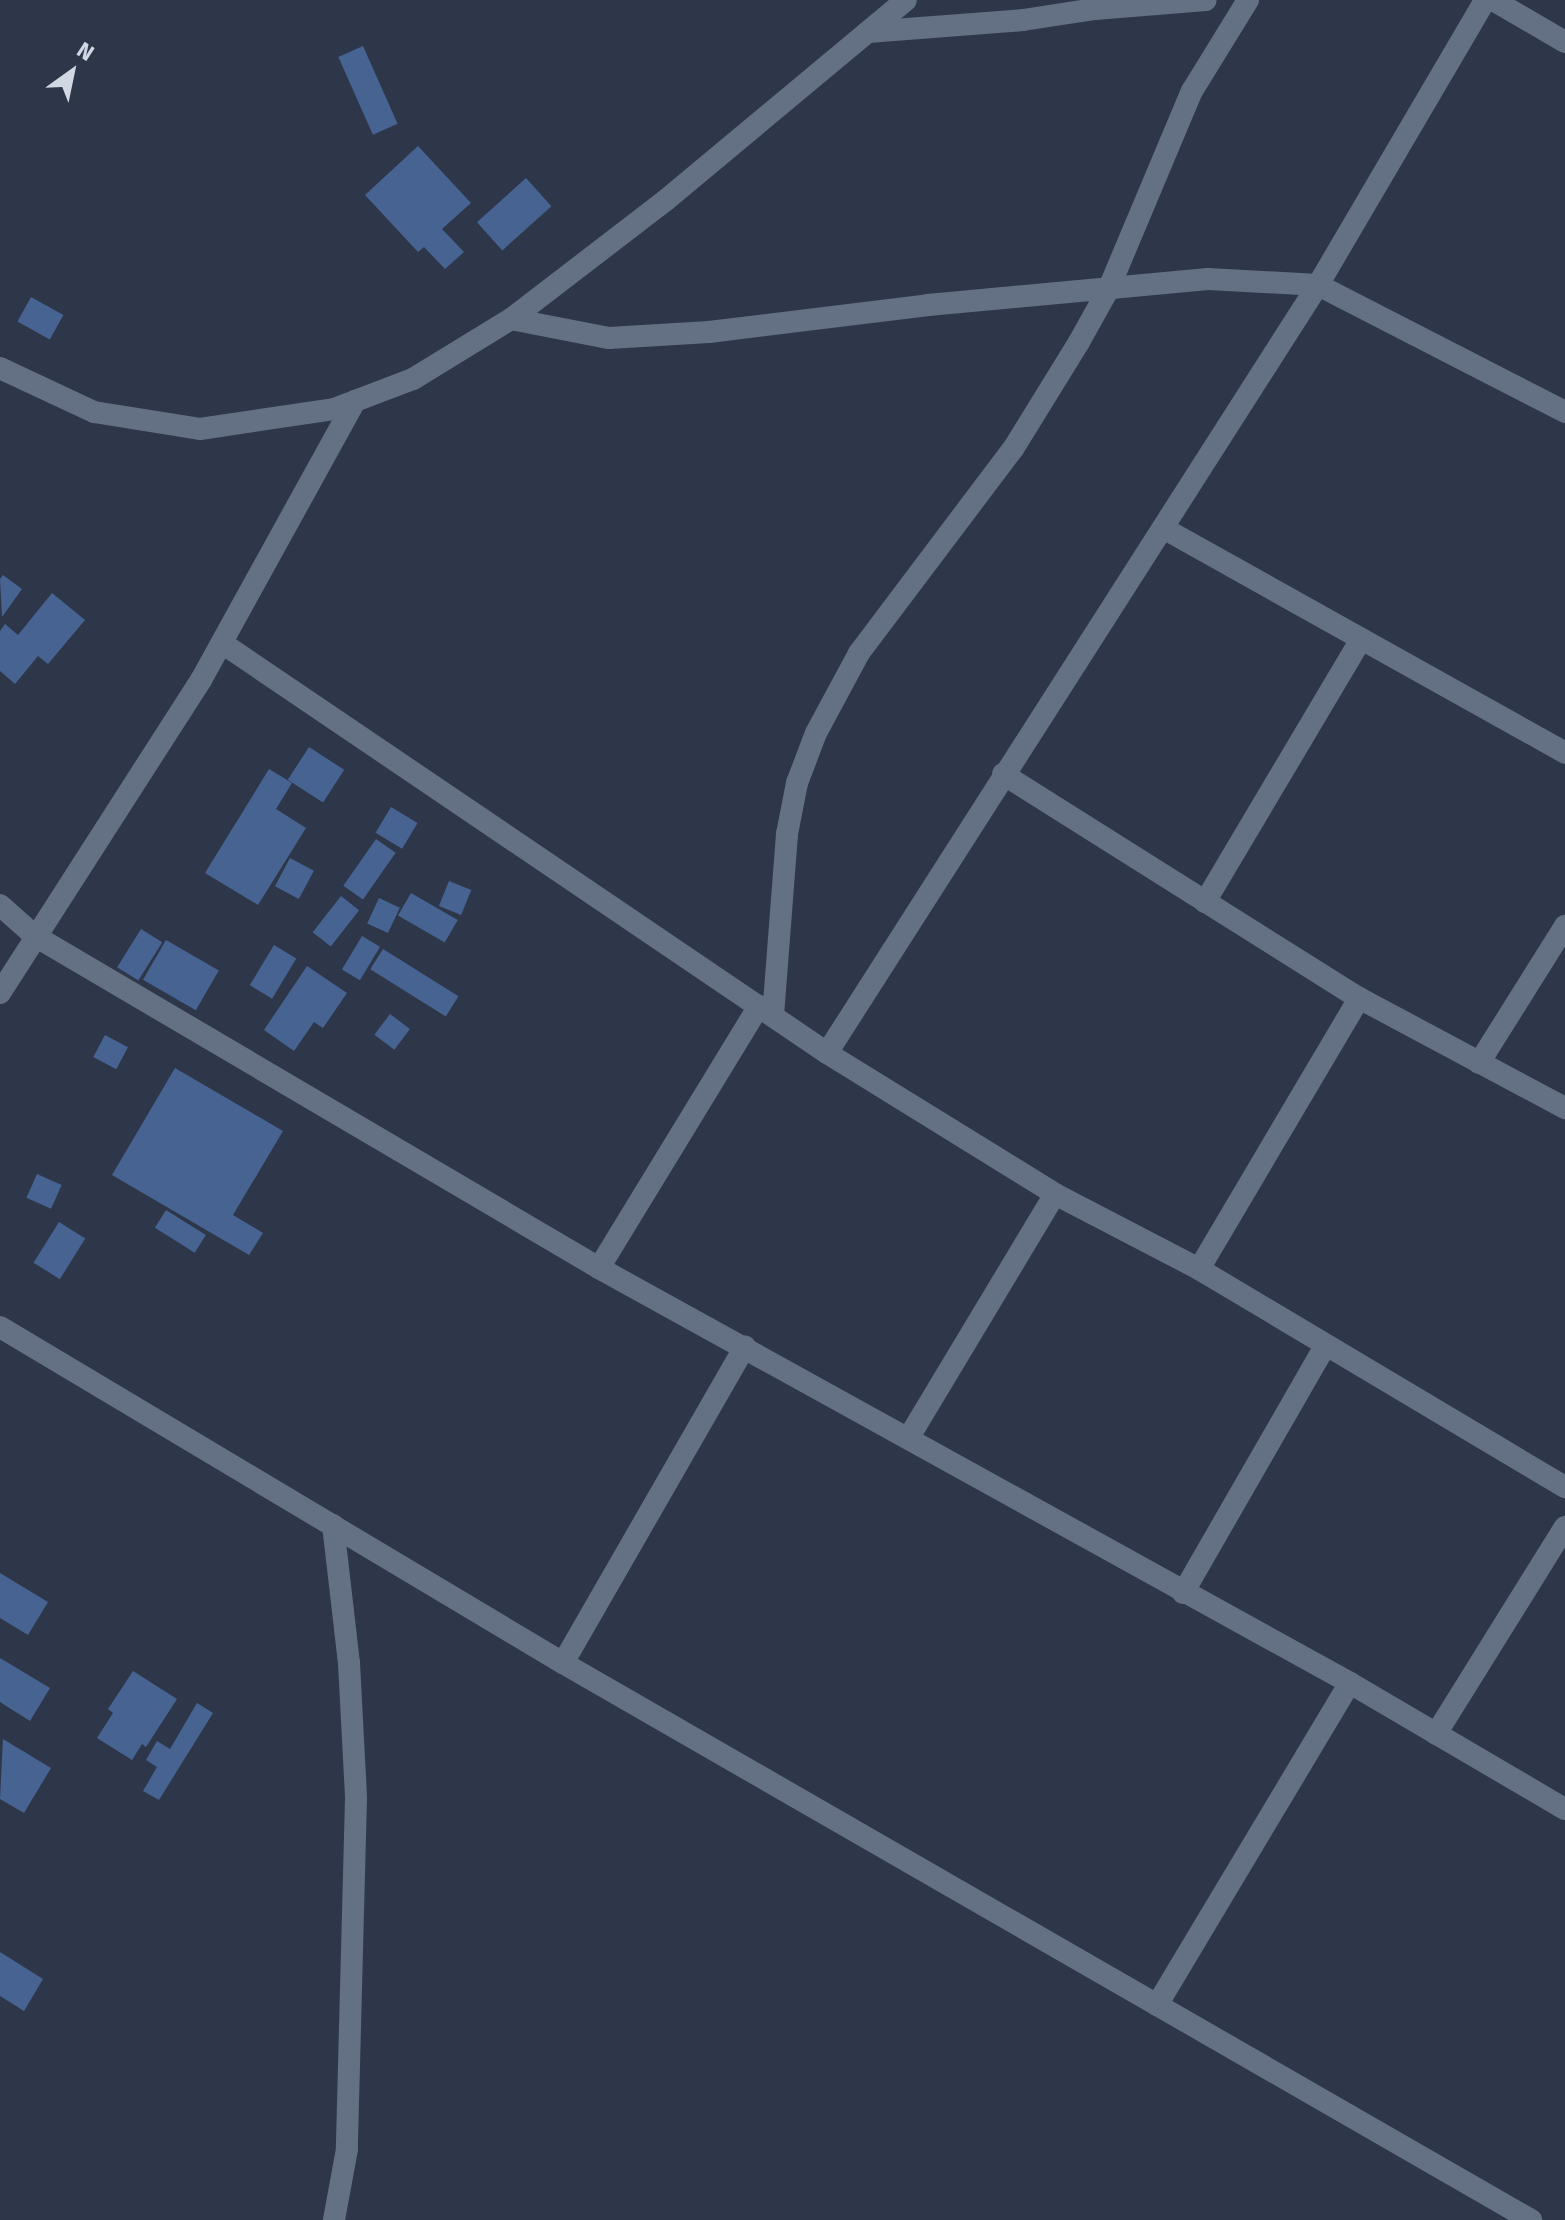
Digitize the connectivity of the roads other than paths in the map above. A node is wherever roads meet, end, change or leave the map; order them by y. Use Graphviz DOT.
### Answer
graph roads {
  1 [pos="906,0"];
  2 [pos="1206,0"];
  3 [pos="1248,0"];
  4 [pos="1485,0"];
  5 [pos="1493,0"];
  6 [pos="868,32"];
  7 [pos="1565,42"];
  8 [pos="1318,285"];
  9 [pos="1109,288"];
  10 [pos="511,319"];
  11 [pos="0,368"];
  12 [pos="355,401"];
  13 [pos="1565,412"];
  14 [pos="1163,528"];
  15 [pos="1361,639"];
  16 [pos="222,643"];
  17 [pos="1565,753"];
  18 [pos="1003,774"];
  19 [pos="1205,902"];
  20 [pos="0,905"];
  21 [pos="1565,926"];
  22 [pos="35,936"];
  23 [pos="0,993"];
  24 [pos="1359,998"];
  25 [pos="766,1011"];
  26 [pos="827,1053"];
  27 [pos="1479,1063"];
  28 [pos="1565,1108"];
  29 [pos="1055,1194"];
  30 [pos="599,1268"];
  31 [pos="1199,1269"];
  32 [pos="0,1327"];
  33 [pos="1325,1346"];
  34 [pos="745,1347"];
  35 [pos="909,1437"];
  36 [pos="1565,1487"];
  37 [pos="333,1525"];
  38 [pos="1565,1527"];
  39 [pos="1183,1593"];
  40 [pos="563,1663"];
  41 [pos="1350,1683"];
  42 [pos="1436,1734"];
  43 [pos="1565,1809"];
  44 [pos="1157,2005"];
  45 [pos="334,2220"];
  46 [pos="1531,2220"];
  1 -- 6 [label="street"];
  2 -- 6 [label="street"];
  3 -- 9 [label="street"];
  4 -- 8 [label="street"];
  5 -- 7 [label="street"];
  6 -- 10 [label="street"];
  8 -- 9 [label="street"];
  8 -- 13 [label="street"];
  8 -- 14 [label="street"];
  9 -- 10 [label="street"];
  9 -- 25 [label="street"];
  10 -- 12 [label="street"];
  11 -- 12 [label="street"];
  12 -- 16 [label="street"];
  14 -- 15 [label="street"];
  14 -- 18 [label="street"];
  15 -- 17 [label="street"];
  15 -- 19 [label="street"];
  16 -- 22 [label="street"];
  16 -- 25 [label="street"];
  18 -- 19 [label="street"];
  18 -- 26 [label="street"];
  19 -- 24 [label="street"];
  20 -- 22 [label="street"];
  21 -- 27 [label="street"];
  22 -- 23 [label="street"];
  22 -- 30 [label="street"];
  24 -- 27 [label="street"];
  24 -- 31 [label="street"];
  25 -- 26 [label="street"];
  25 -- 30 [label="street"];
  26 -- 29 [label="street"];
  27 -- 28 [label="street"];
  29 -- 31 [label="street"];
  29 -- 35 [label="street"];
  30 -- 34 [label="street"];
  31 -- 33 [label="street"];
  32 -- 37 [label="street"];
  33 -- 36 [label="street"];
  33 -- 39 [label="street"];
  34 -- 35 [label="street"];
  34 -- 40 [label="street"];
  35 -- 39 [label="street"];
  37 -- 40 [label="street"];
  37 -- 45 [label="street"];
  38 -- 42 [label="street"];
  39 -- 41 [label="street"];
  40 -- 44 [label="street"];
  41 -- 42 [label="street"];
  41 -- 44 [label="street"];
  42 -- 43 [label="street"];
  44 -- 46 [label="street"];
}
